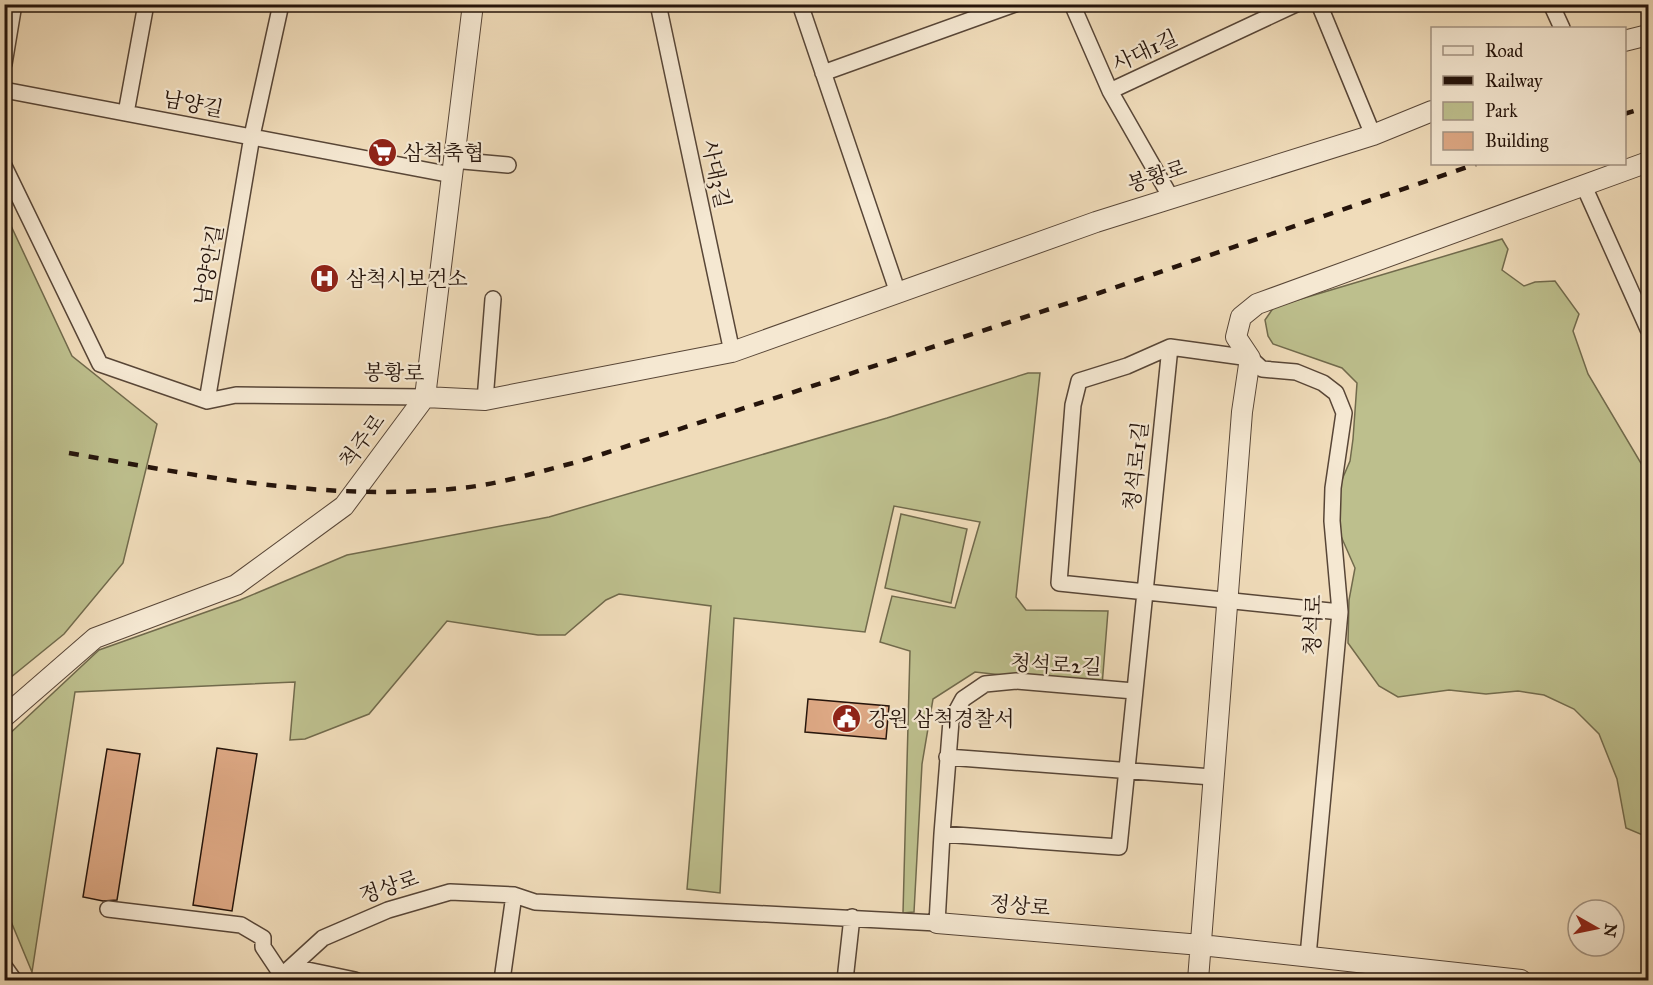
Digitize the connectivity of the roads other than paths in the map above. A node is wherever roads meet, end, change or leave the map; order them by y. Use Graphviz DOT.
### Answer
graph roads {
  1 [pos="14,4"];
  2 [pos="146,4"];
  3 [pos="281,4"];
  4 [pos="473,4"];
  5 [pos="658,4"];
  6 [pos="800,4"];
  7 [pos="1015,4"];
  8 [pos="1072,4"];
  9 [pos="1296,4"];
  10 [pos="1319,4"];
  11 [pos="1551,4"];
  12 [pos="1562,27"];
  13 [pos="1648,35"];
  14 [pos="1626,40"];
  15 [pos="4,64"];
  16 [pos="823,73"];
  17 [pos="4,90"];
  18 [pos="1110,91"];
  19 [pos="1431,111"];
  20 [pos="126,112"];
  21 [pos="1373,135"];
  22 [pos="252,136"];
  23 [pos="1648,162"];
  24 [pos="508,165"];
  25 [pos="4,166"];
  26 [pos="452,167"];
  27 [pos="1583,184"];
  28 [pos="1170,196"];
  29 [pos="898,293"];
  30 [pos="493,298"];
  31 [pos="1648,329"];
  32 [pos="1170,347"];
  33 [pos="732,352"];
  34 [pos="1250,358"];
  35 [pos="425,397"];
  36 [pos="207,400"];
  37 [pos="485,400"];
  38 [pos="1144,590"];
  39 [pos="1227,599"];
  40 [pos="1340,612"];
  41 [pos="1134,691"];
  42 [pos="4,717"];
  43 [pos="947,757"];
  44 [pos="1127,769"];
  45 [pos="1212,777"];
  46 [pos="942,834"];
  47 [pos="514,895"];
  48 [pos="108,909"];
  49 [pos="852,917"];
  50 [pos="937,923"];
  51 [pos="1201,945"];
  52 [pos="1308,956"];
  53 [pos="4,966"];
  54 [pos="284,976"];
  55 [pos="1475,978"];
  56 [pos="14,981"];
  57 [pos="355,981"];
  58 [pos="502,981"];
  59 [pos="845,981"];
  60 [pos="1198,981"];
  61 [pos="1521,981"];
  1 -- 15 [label="street"];
  2 -- 20 [label="street"];
  3 -- 22 [label="street, 남양안길"];
  4 -- 26 [label="street, 척주로"];
  5 -- 33 [label="street, 사대3길"];
  6 -- 16 [label="street"];
  7 -- 16 [label="street"];
  8 -- 18 [label="street, 사대1길"];
  9 -- 18 [label="street, 사대1길"];
  10 -- 21 [label="street"];
  11 -- 12 [label="street"];
  13 -- 14 [label="street"];
  16 -- 29 [label="street"];
  17 -- 20 [label="street, 남양길"];
  18 -- 28 [label="street, 사대1길"];
  19 -- 21 [label="street, 봉황로"];
  20 -- 22 [label="street, 남양길"];
  21 -- 28 [label="street, 봉황로"];
  22 -- 26 [label="street"];
  22 -- 36 [label="street, 남양안길"];
  23 -- 27 [label="street"];
  24 -- 26 [label="street"];
  25 -- 36 [label="street, 봉황로"];
  26 -- 35 [label="street, 척주로"];
  27 -- 31 [label="street"];
  27 -- 34 [label="street"];
  28 -- 29 [label="street, 봉황로"];
  29 -- 33 [label="street, 봉황로"];
  30 -- 37 [label="street"];
  32 -- 34 [label="street, 청석로"];
  32 -- 38 [label="street, 청석로1길"];
  32 -- 38 [label="street"];
  33 -- 37 [label="street, 봉황로"];
  34 -- 39 [label="street"];
  34 -- 40 [label="street, 청석로"];
  35 -- 36 [label="street, 봉황로"];
  35 -- 37 [label="street, 봉황로"];
  35 -- 42 [label="street, 척주로"];
  38 -- 39 [label="street"];
  38 -- 41 [label="street, 청석로1길"];
  39 -- 40 [label="street"];
  39 -- 45 [label="street"];
  40 -- 52 [label="street, 청석로"];
  41 -- 43 [label="street, 청석로2길"];
  41 -- 44 [label="street"];
  43 -- 44 [label="street"];
  43 -- 46 [label="street, 청석로2길"];
  44 -- 45 [label="street"];
  44 -- 46 [label="street"];
  45 -- 51 [label="street"];
  46 -- 50 [label="street, 청석로2길"];
  47 -- 49 [label="street, 정상로"];
  47 -- 54 [label="street, 정상로"];
  47 -- 58 [label="street"];
  48 -- 54 [label="street"];
  49 -- 50 [label="street, 정상로"];
  49 -- 59 [label="street"];
  50 -- 51 [label="street, 정상로"];
  51 -- 52 [label="street, 정상로"];
  51 -- 60 [label="street"];
  52 -- 55 [label="street, 정상로"];
  53 -- 56 [label="street"];
  54 -- 57 [label="street"];
  55 -- 61 [label="street, 정상로"];
}
